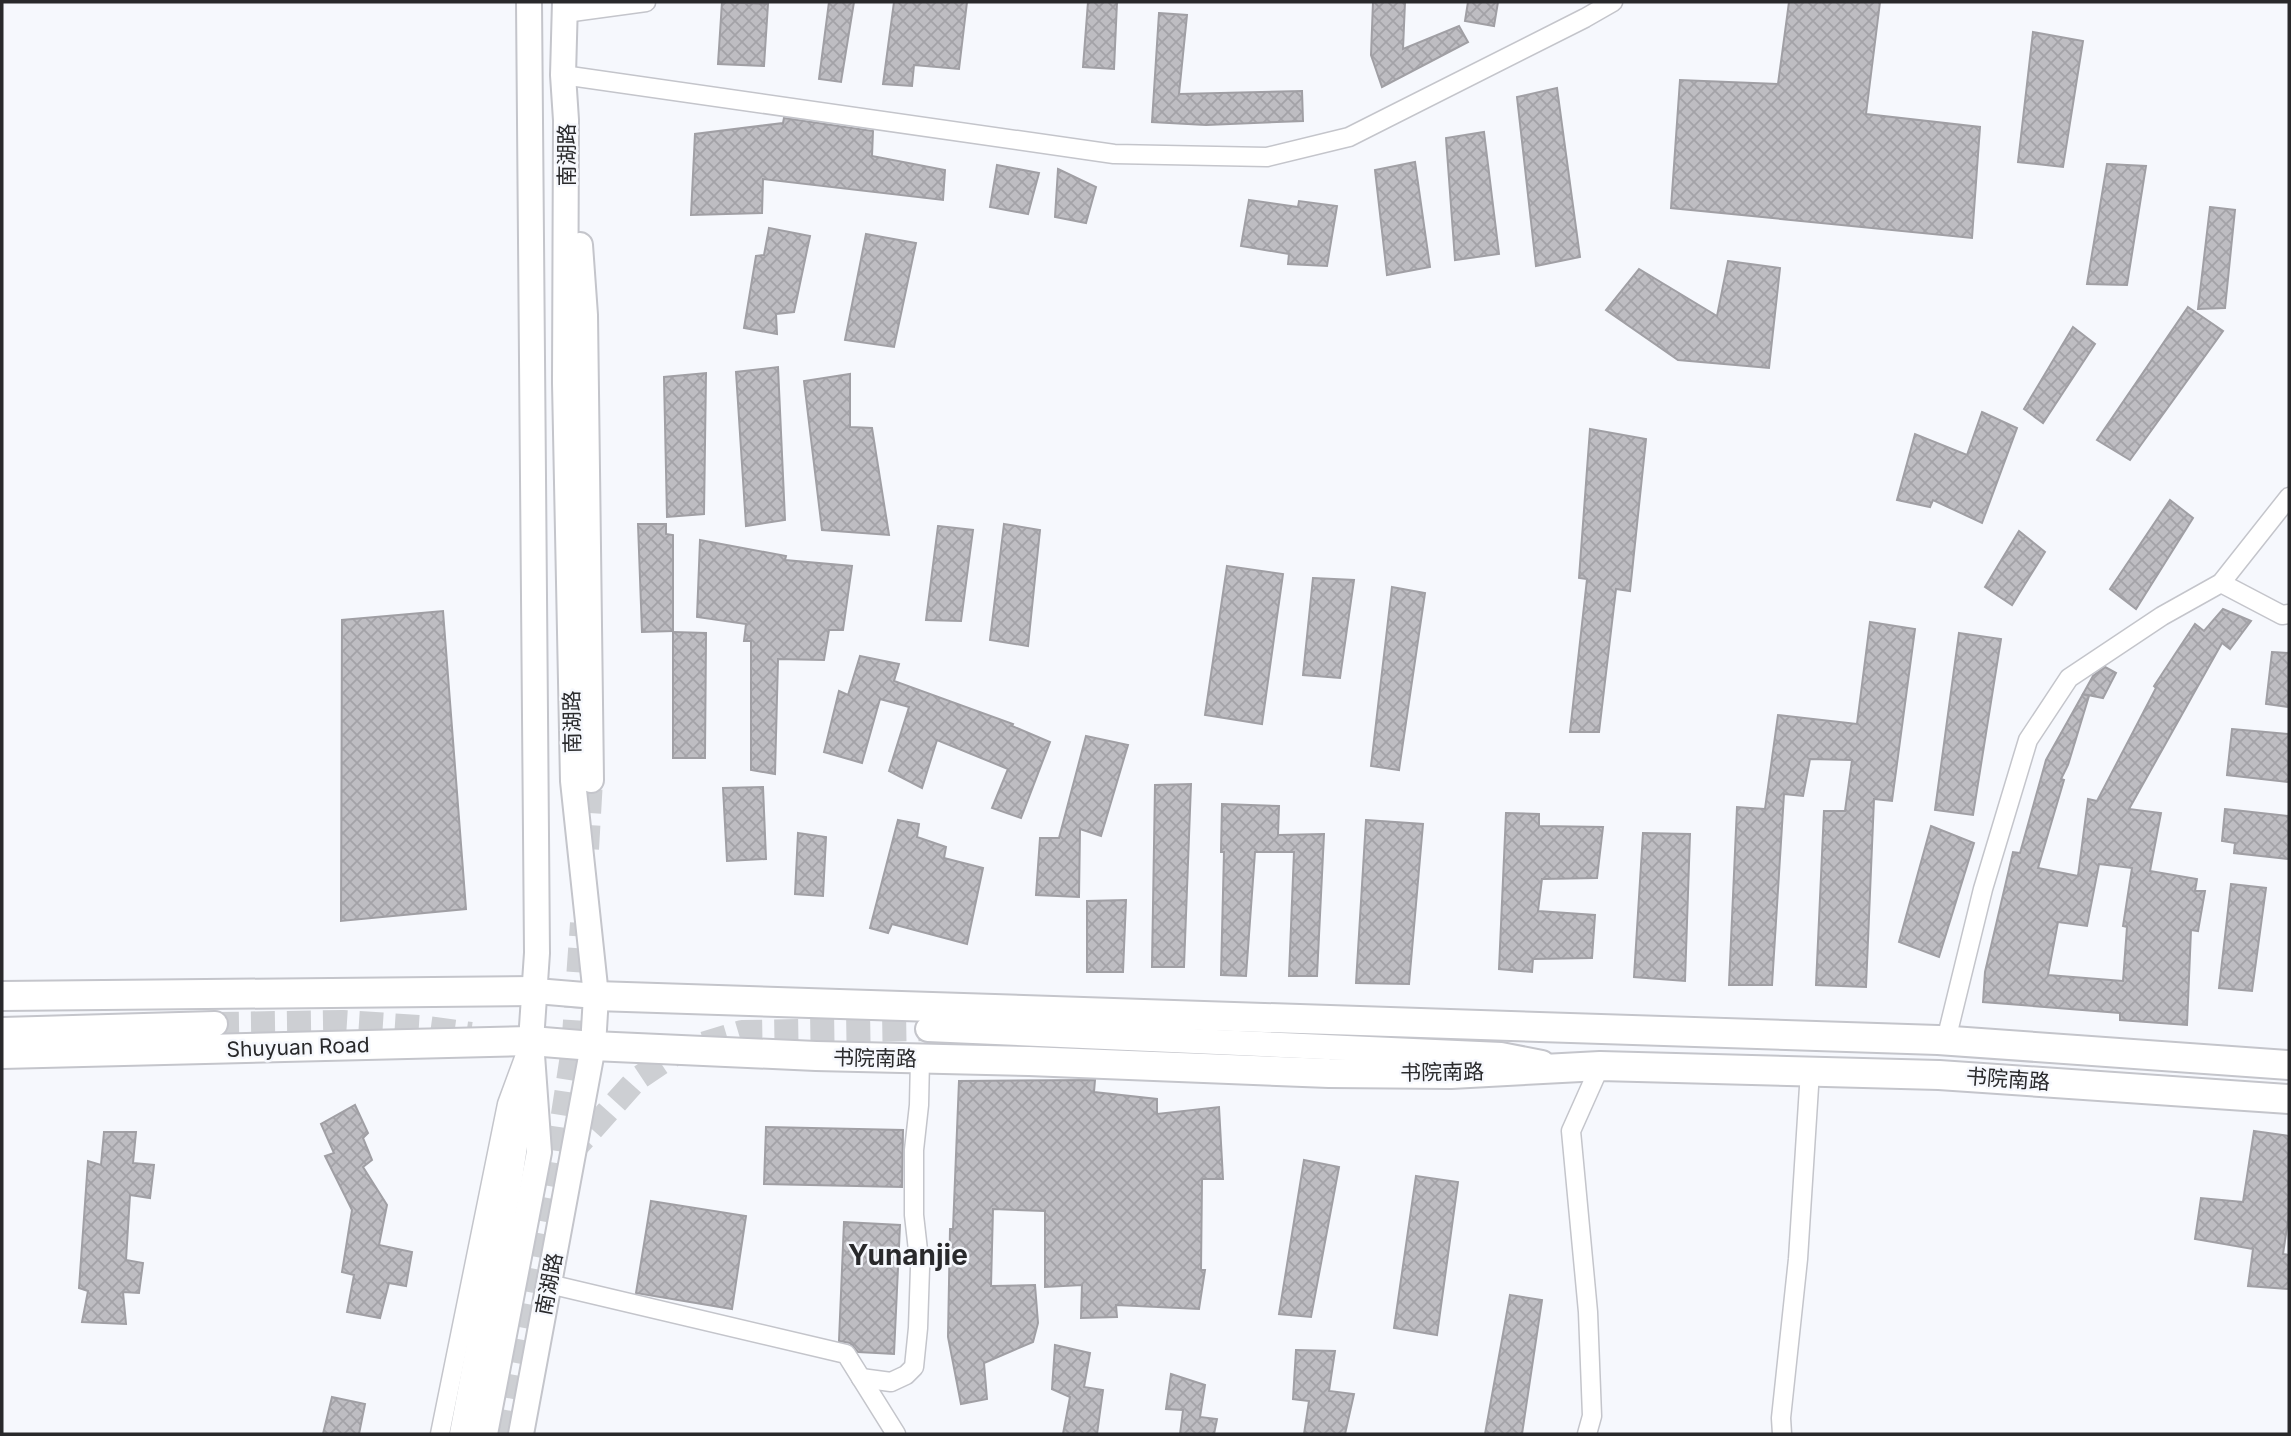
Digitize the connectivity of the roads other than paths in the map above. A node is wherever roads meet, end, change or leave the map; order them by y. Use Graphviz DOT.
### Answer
graph roads {
  1 [pos="529,2"];
  2 [pos="646,2"];
  3 [pos="1613,2"];
  4 [pos="565,7"];
  5 [pos="1589,10"];
  6 [pos="563,75"];
  7 [pos="566,120"];
  8 [pos="2289,497"];
  9 [pos="2221,583"];
  10 [pos="2289,614"];
  11 [pos="591,780"];
  12 [pos="536,991"];
  13 [pos="2,996"];
  14 [pos="596,996"];
  15 [pos="215,1024"];
  16 [pos="2,1030"];
  17 [pos="928,1030"];
  18 [pos="1946,1040"];
  19 [pos="531,1041"];
  20 [pos="593,1046"];
  21 [pos="2,1054"];
  22 [pos="920,1059"];
  23 [pos="2289,1065"];
  24 [pos="1565,1066"];
  25 [pos="1600,1066"];
  26 [pos="1811,1072"];
  27 [pos="2289,1099"];
  28 [pos="549,1284"];
  29 [pos="861,1378"];
  30 [pos="440,1434"];
  31 [pos="462,1434"];
  32 [pos="485,1434"];
  33 [pos="521,1434"];
  34 [pos="896,1434"];
  35 [pos="1587,1434"];
  36 [pos="1782,1434"];
  1 -- 12 [label="main road, 南湖路"];
  2 -- 4 [label="street"];
  3 -- 5 [label="street"];
  4 -- 6 [label="main road, 南湖路"];
  5 -- 6 [label="street"];
  6 -- 7 [label="main road, 南湖路"];
  7 -- 11 [label="main road"];
  7 -- 14 [label="main road, 南湖路"];
  8 -- 9 [label="street"];
  9 -- 10 [label="street"];
  9 -- 18 [label="street"];
  12 -- 13 [label="main road"];
  12 -- 14 [label="main road"];
  12 -- 19 [label="main road, 南湖路"];
  14 -- 18 [label="main road, 书院南路"];
  14 -- 20 [label="main road, 南湖路"];
  15 -- 16 [label="main road"];
  17 -- 24 [label="main road"];
  18 -- 23 [label="main road, 书院南路"];
  19 -- 20 [label="main road, Shuyuan Road"];
  19 -- 21 [label="main road, Shuyuan Road"];
  19 -- 30 [label="street"];
  19 -- 31 [label="main road"];
  19 -- 32 [label="main road, 南湖路"];
  20 -- 22 [label="main road, 书院南路"];
  20 -- 28 [label="main road, 南湖路"];
  22 -- 24 [label="main road, 书院南路"];
  22 -- 29 [label="street"];
  24 -- 25 [label="main road, 书院南路"];
  25 -- 26 [label="main road, 书院南路"];
  25 -- 35 [label="street"];
  26 -- 27 [label="main road, 书院南路"];
  26 -- 36 [label="street"];
  28 -- 29 [label="street"];
  28 -- 33 [label="main road, 南湖路"];
  29 -- 34 [label="street"];
}
